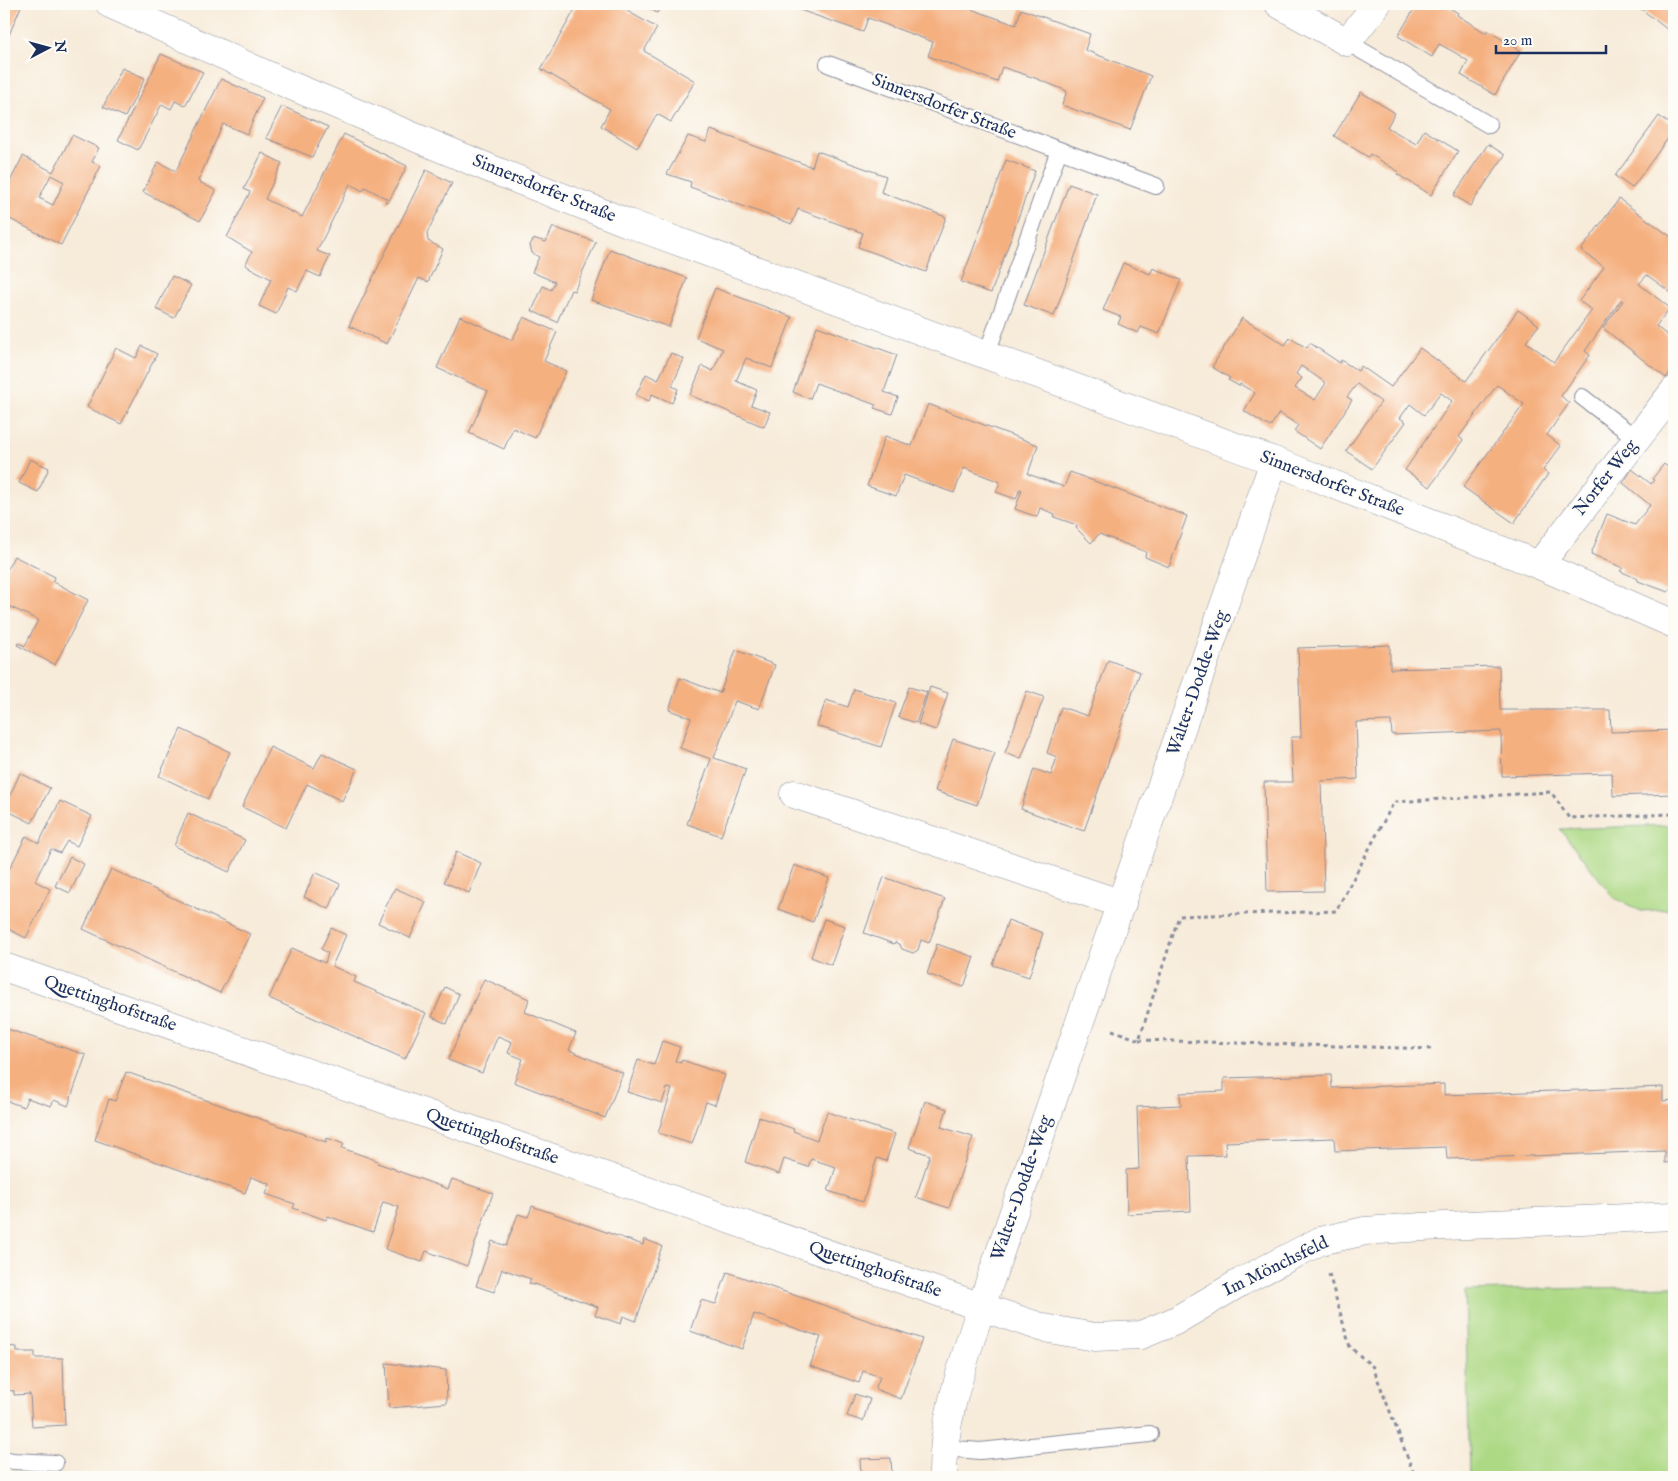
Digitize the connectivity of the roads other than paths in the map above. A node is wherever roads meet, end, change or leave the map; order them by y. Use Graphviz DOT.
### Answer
graph roads {
  1 [pos="110,4"];
  2 [pos="1279,4"];
  3 [pos="1377,4"];
  4 [pos="1347,42"];
  5 [pos="828,64"];
  6 [pos="1489,125"];
  7 [pos="1059,150"];
  8 [pos="1156,186"];
  9 [pos="986,356"];
  10 [pos="1674,391"];
  11 [pos="1582,397"];
  12 [pos="1637,439"];
  13 [pos="1274,461"];
  14 [pos="1539,565"];
  15 [pos="1674,624"];
  16 [pos="794,794"];
  17 [pos="1122,904"];
  18 [pos="4,967"];
  19 [pos="1674,1216"];
  20 [pos="981,1307"];
  21 [pos="1150,1434"];
  22 [pos="944,1448"];
  23 [pos="4,1459"];
  24 [pos="55,1463"];
  25 [pos="943,1477"];
  1 -- 9 [label="street, Sinnersdorfer Straße"];
  2 -- 4 [label="street"];
  3 -- 4 [label="street"];
  4 -- 6 [label="lane"];
  5 -- 7 [label="lane, Sinnersdorfer Straße"];
  7 -- 8 [label="lane, Sinnersdorfer Straße"];
  7 -- 9 [label="lane"];
  9 -- 13 [label="street, Sinnersdorfer Straße"];
  10 -- 12 [label="street, Norfer Weg"];
  11 -- 12 [label="lane"];
  12 -- 14 [label="street, Norfer Weg"];
  13 -- 14 [label="street, Sinnersdorfer Straße"];
  13 -- 17 [label="street, Walter-Dodde-Weg"];
  14 -- 15 [label="street, Sinnersdorfer Straße"];
  16 -- 17 [label="street"];
  17 -- 20 [label="street, Walter-Dodde-Weg"];
  18 -- 20 [label="street, Quettinghofstraße"];
  19 -- 20 [label="street, Im Mönchsfeld"];
  20 -- 22 [label="street, Walter-Dodde-Weg"];
  21 -- 22 [label="lane"];
  22 -- 25 [label="street, Walter-Dodde-Weg"];
  23 -- 24 [label="lane"];
}
